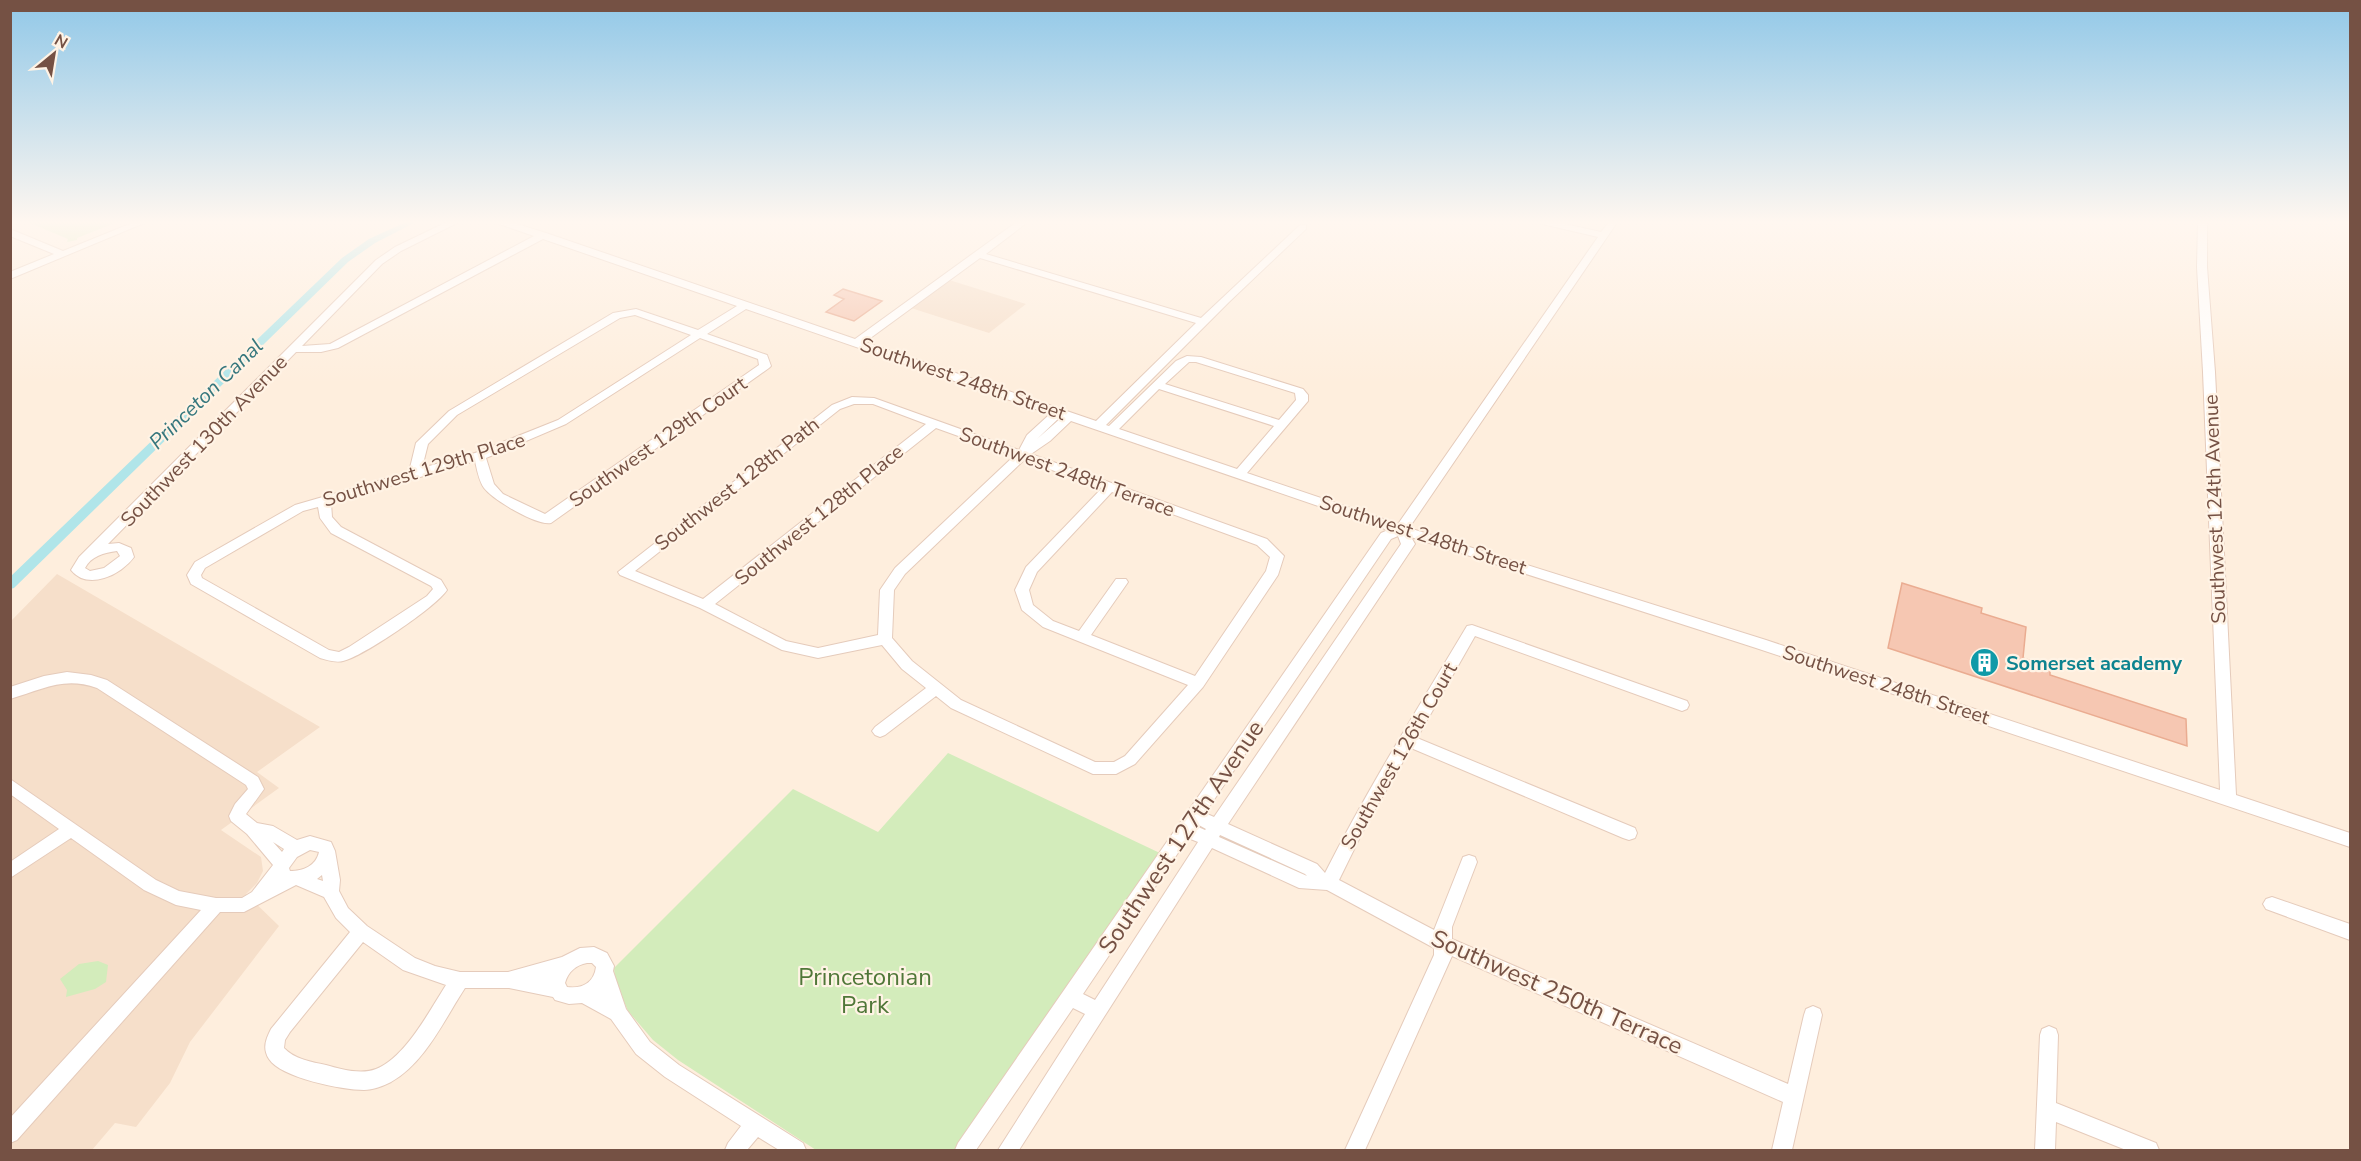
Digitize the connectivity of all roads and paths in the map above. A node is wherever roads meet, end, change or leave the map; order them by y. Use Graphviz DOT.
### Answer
graph roads {
  1 [pos="367,275"];
  2 [pos="467,275"];
  3 [pos="661,275"];
  4 [pos="949,275"];
  5 [pos="1045,275"];
  6 [pos="1249,275"];
  7 [pos="1577,275"];
  8 [pos="2203,275"];
  9 [pos="745,304"];
  10 [pos="1204,322"];
  11 [pos="700,334"];
  12 [pos="857,342"];
  13 [pos="294,349"];
  14 [pos="1157,385"];
  15 [pos="852,400"];
  16 [pos="1064,414"];
  17 [pos="933,424"];
  18 [pos="1281,425"];
  19 [pos="1098,426"];
  20 [pos="1111,430"];
  21 [pos="1023,454"];
  22 [pos="479,456"];
  23 [pos="416,473"];
  24 [pos="1239,474"];
  25 [pos="1110,487"];
  26 [pos="324,501"];
  27 [pos="1401,529"];
  28 [pos="114,532"];
  29 [pos="118,547"];
  30 [pos="89,555"];
  31 [pos="1121,582"];
  32 [pos="705,605"];
  33 [pos="1081,638"];
  34 [pos="885,639"];
  35 [pos="1198,683"];
  36 [pos="936,688"];
  37 [pos="10,694"];
  38 [pos="1682,705"];
  39 [pos="880,731"];
  40 [pos="1407,740"];
  41 [pos="10,785"];
  42 [pos="2228,798"];
  43 [pos="1190,822"];
  44 [pos="253,829"];
  45 [pos="71,830"];
  46 [pos="1212,832"];
  47 [pos="1629,833"];
  48 [pos="2350,840"];
  49 [pos="297,848"];
  50 [pos="327,857"];
  51 [pos="1469,861"];
  52 [pos="10,871"];
  53 [pos="287,873"];
  54 [pos="1325,882"];
  55 [pos="330,892"];
  56 [pos="2272,904"];
  57 [pos="216,905"];
  58 [pos="361,931"];
  59 [pos="2350,932"];
  60 [pos="1444,944"];
  61 [pos="566,964"];
  62 [pos="605,972"];
  63 [pos="460,980"];
  64 [pos="508,980"];
  65 [pos="558,990"];
  66 [pos="584,995"];
  67 [pos="1071,997"];
  68 [pos="1098,1011"];
  69 [pos="618,1013"];
  70 [pos="1813,1014"];
  71 [pos="2049,1035"];
  72 [pos="1795,1097"];
  73 [pos="2046,1108"];
  74 [pos="756,1124"];
  75 [pos="10,1133"];
  76 [pos="735,1150"];
  77 [pos="796,1150"];
  78 [pos="965,1150"];
  79 [pos="1008,1150"];
  80 [pos="1354,1150"];
  81 [pos="1782,1150"];
  82 [pos="2045,1150"];
  83 [pos="2150,1150"];
  1 -- 13 [label="street, Southwest 130th Avenue"];
  2 -- 13 [label="street, Southwest 130th Avenue"];
  3 -- 9 [label="street, Southwest 248th Street"];
  4 -- 12 [label="street"];
  5 -- 10 [label="street"];
  6 -- 10 [label="street"];
  7 -- 27 [label="street, Southwest 127th Avenue"];
  8 -- 42 [label="street, Southwest 124th Avenue"];
  9 -- 11 [label="street, Southwest 129th Place"];
  9 -- 12 [label="street, Southwest 248th Street"];
  10 -- 19 [label="street"];
  11 -- 22 [label="street, Southwest 129th Place"];
  11 -- 22 [label="street, Southwest 129th Court"];
  11 -- 23 [label="street"];
  12 -- 16 [label="street, Southwest 248th Street"];
  13 -- 28 [label="street, Southwest 130th Avenue"];
  14 -- 18 [label="street"];
  14 -- 18 [label="street"];
  14 -- 20 [label="street"];
  15 -- 17 [label="street, Southwest 248th Terrace"];
  15 -- 32 [label="street, Southwest 128th Path"];
  16 -- 19 [label="street, Southwest 248th Street"];
  16 -- 21 [label="street"];
  17 -- 21 [label="street, Southwest 248th Terrace"];
  17 -- 32 [label="street, Southwest 128th Place"];
  18 -- 24 [label="street"];
  19 -- 20 [label="street, Southwest 248th Street"];
  20 -- 24 [label="street, Southwest 248th Street"];
  21 -- 25 [label="street, Southwest 248th Terrace"];
  21 -- 34 [label="street"];
  22 -- 23 [label="street, Southwest 129th Place"];
  23 -- 26 [label="street, Southwest 129th Place"];
  24 -- 27 [label="street, Southwest 248th Street"];
  25 -- 33 [label="street"];
  25 -- 35 [label="street, Southwest 248th Terrace"];
  26 -- 26 [label="street, Southwest 129th Place"];
  27 -- 42 [label="street, Southwest 248th Street"];
  27 -- 43 [label="street, Southwest 127th Avenue"];
  27 -- 46 [label="street, Southwest 127th Avenue"];
  28 -- 29 [label="street, Southwest 130th Avenue"];
  28 -- 30 [label="street, Southwest 130th Avenue"];
  29 -- 30 [label="street"];
  29 -- 30 [label="street"];
  31 -- 33 [label="street"];
  32 -- 34 [label="street"];
  33 -- 35 [label="street"];
  34 -- 36 [label="street"];
  35 -- 36 [label="street"];
  36 -- 39 [label="street"];
  37 -- 44 [label="street"];
  38 -- 40 [label="street, Southwest 126th Court"];
  40 -- 47 [label="street"];
  40 -- 54 [label="street, Southwest 126th Court"];
  41 -- 45 [label="street"];
  42 -- 48 [label="street, Southwest 248th Street"];
  43 -- 46 [label="street, Southwest 250th Terrace"];
  43 -- 67 [label="street, Southwest 127th Avenue"];
  44 -- 49 [label="street"];
  44 -- 53 [label="street"];
  45 -- 52 [label="street"];
  45 -- 57 [label="street"];
  46 -- 54 [label="street, Southwest 250th Terrace"];
  46 -- 68 [label="street, Southwest 127th Avenue"];
  49 -- 50 [label="street"];
  49 -- 53 [label="street"];
  50 -- 53 [label="street"];
  50 -- 55 [label="street"];
  51 -- 60 [label="street"];
  53 -- 55 [label="street"];
  53 -- 57 [label="street"];
  54 -- 60 [label="street, Southwest 250th Terrace"];
  55 -- 58 [label="street"];
  56 -- 59 [label="street"];
  57 -- 75 [label="street"];
  58 -- 63 [label="street"];
  58 -- 63 [label="street"];
  60 -- 72 [label="street, Southwest 250th Terrace"];
  60 -- 80 [label="street"];
  61 -- 62 [label="street"];
  61 -- 64 [label="street"];
  61 -- 65 [label="street"];
  62 -- 66 [label="street"];
  62 -- 69 [label="street"];
  63 -- 64 [label="street"];
  64 -- 65 [label="street"];
  65 -- 66 [label="street"];
  66 -- 69 [label="street"];
  67 -- 68 [label="street"];
  67 -- 78 [label="street, Southwest 127th Avenue"];
  68 -- 79 [label="street, Southwest 127th Avenue"];
  69 -- 74 [label="street"];
  70 -- 72 [label="street"];
  71 -- 73 [label="street"];
  72 -- 81 [label="street"];
  73 -- 82 [label="street"];
  73 -- 83 [label="street"];
  74 -- 76 [label="street"];
  74 -- 77 [label="street"];
}
